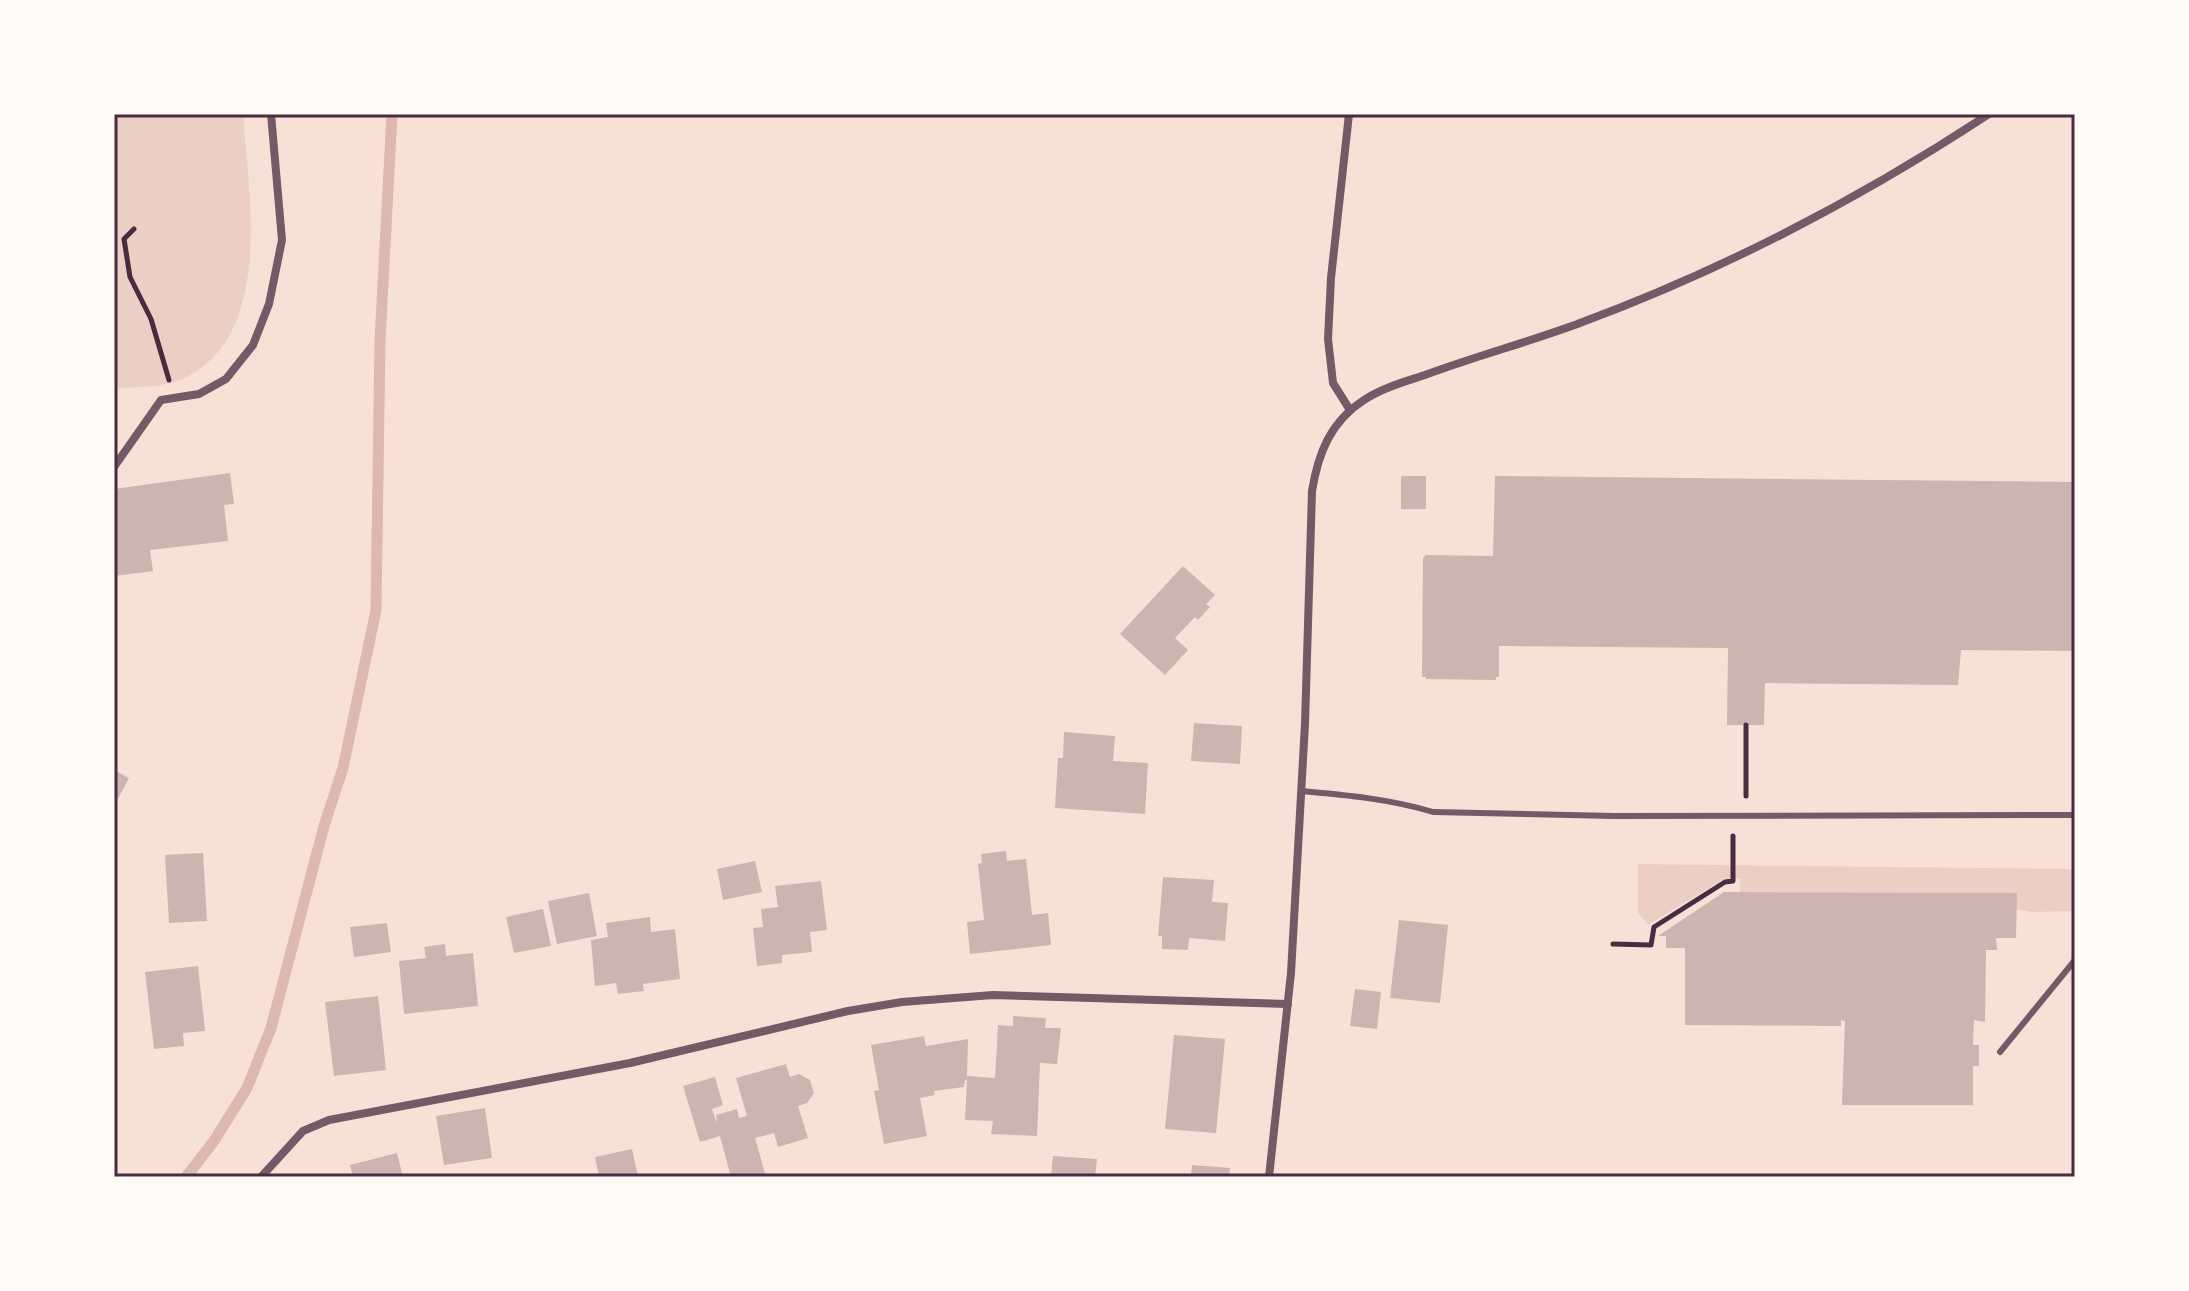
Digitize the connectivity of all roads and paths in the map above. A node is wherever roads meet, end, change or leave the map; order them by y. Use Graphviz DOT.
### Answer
graph roads {
  1 [pos="271,114"];
  2 [pos="1349,114"];
  3 [pos="1989,114"];
  4 [pos="134,229"];
  5 [pos="172,398"];
  6 [pos="1350,410"];
  7 [pos="114,467"];
  8 [pos="1746,725"];
  9 [pos="1301,791"];
  10 [pos="1733,815"];
  11 [pos="1745,815"];
  12 [pos="2075,815"];
  13 [pos="1613,944"];
  14 [pos="2075,960"];
  15 [pos="1288,1004"];
  16 [pos="2000,1052"];
  17 [pos="261,1177"];
  18 [pos="1269,1177"];
  1 -- 5 [label="street"];
  2 -- 6 [label="street"];
  3 -- 6 [label="street"];
  4 -- 5 [label="path"];
  5 -- 7 [label="street"];
  6 -- 9 [label="street"];
  8 -- 11 [label="path"];
  9 -- 10 [label="lane"];
  9 -- 15 [label="street"];
  10 -- 11 [label="lane"];
  10 -- 13 [label="path"];
  11 -- 12 [label="lane"];
  14 -- 16 [label="lane"];
  15 -- 17 [label="street"];
  15 -- 18 [label="street"];
}
